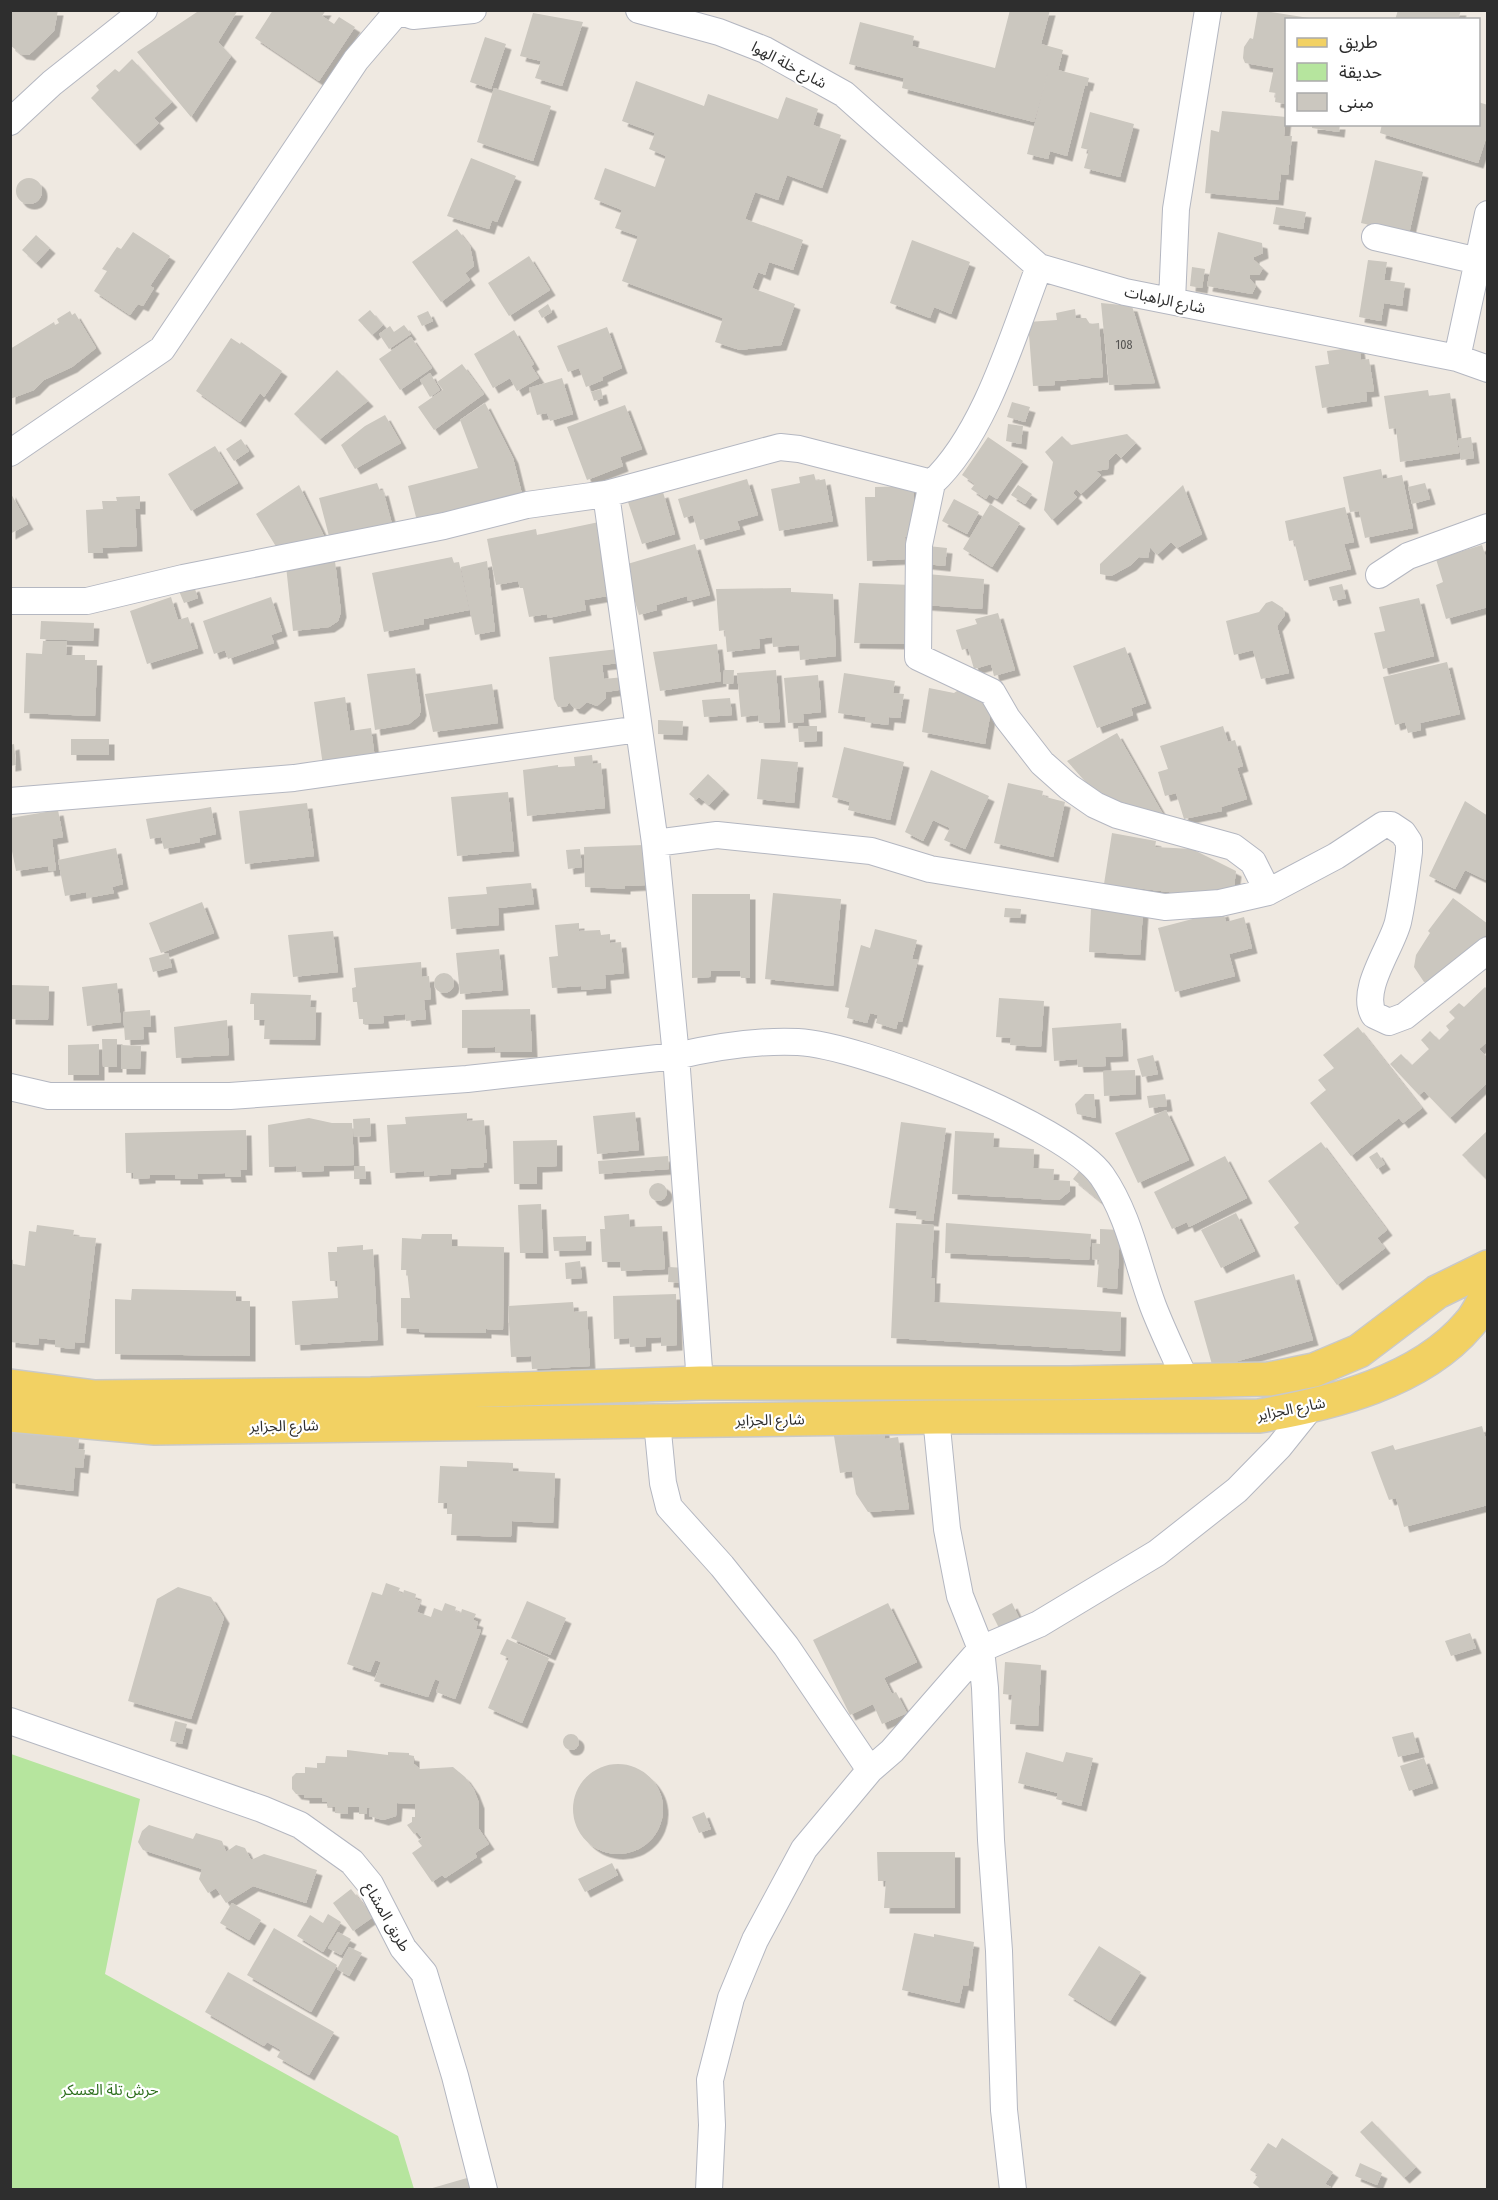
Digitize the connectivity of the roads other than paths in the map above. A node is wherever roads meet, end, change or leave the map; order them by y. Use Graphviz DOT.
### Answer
graph roads {
  1 [pos="473,10"];
  2 [pos="639,10"];
  3 [pos="1208,10"];
  4 [pos="396,11"];
  5 [pos="131,14"];
  6 [pos="10,122"];
  7 [pos="889,135"];
  8 [pos="1488,214"];
  9 [pos="1375,237"];
  10 [pos="1478,261"];
  11 [pos="1040,267"];
  12 [pos="1172,301"];
  13 [pos="1457,358"];
  14 [pos="1488,369"];
  15 [pos="10,453"];
  16 [pos="932,483"];
  17 [pos="606,494"];
  18 [pos="1488,527"];
  19 [pos="1379,575"];
  20 [pos="10,601"];
  21 [pos="639,729"];
  22 [pos="10,801"];
  23 [pos="655,843"];
  24 [pos="1268,892"];
  25 [pos="1488,950"];
  26 [pos="676,1056"];
  27 [pos="10,1087"];
  28 [pos="1488,1267"];
  29 [pos="1437,1292"];
  30 [pos="1488,1293"];
  31 [pos="1479,1327"];
  32 [pos="1186,1381"];
  33 [pos="700,1383"];
  34 [pos="10,1386"];
  35 [pos="1311,1407"];
  36 [pos="10,1415"];
  37 [pos="936,1417"];
  38 [pos="657,1422"];
  39 [pos="981,1649"];
  40 [pos="10,1721"];
  41 [pos="870,1770"];
  42 [pos="484,2190"];
  43 [pos="709,2190"];
  44 [pos="1013,2190"];
  1 -- 4 [label="street"];
  2 -- 7 [label="street, شارع خلة الهوا"];
  3 -- 12 [label="street"];
  4 -- 15 [label="street"];
  5 -- 6 [label="street"];
  7 -- 11 [label="street, شارع الراهبات"];
  8 -- 10 [label="street"];
  9 -- 10 [label="street"];
  10 -- 13 [label="street"];
  11 -- 12 [label="street, شارع الراهبات"];
  11 -- 16 [label="street"];
  12 -- 13 [label="street, شارع الراهبات"];
  13 -- 14 [label="street, شارع الراهبات"];
  16 -- 17 [label="street"];
  16 -- 24 [label="street"];
  17 -- 20 [label="street"];
  17 -- 21 [label="street"];
  18 -- 19 [label="street"];
  21 -- 22 [label="street"];
  21 -- 23 [label="street"];
  23 -- 24 [label="street"];
  23 -- 26 [label="street"];
  24 -- 25 [label="street"];
  26 -- 27 [label="street"];
  26 -- 32 [label="street"];
  26 -- 33 [label="street"];
  28 -- 29 [label="main road, شارع الجزاير"];
  29 -- 31 [label="main road"];
  29 -- 32 [label="main road, شارع الجزاير"];
  30 -- 31 [label="main road, شارع الجزاير"];
  31 -- 35 [label="main road, شارع الجزاير"];
  32 -- 33 [label="main road, شارع الجزاير"];
  33 -- 34 [label="main road, شارع الجزاير"];
  35 -- 37 [label="main road, شارع الجزاير"];
  35 -- 39 [label="street"];
  36 -- 38 [label="main road, شارع الجزاير"];
  37 -- 38 [label="main road, شارع الجزاير"];
  37 -- 39 [label="street"];
  38 -- 41 [label="street"];
  39 -- 41 [label="street"];
  39 -- 44 [label="street"];
  40 -- 42 [label="street, طريق المشاع"];
  41 -- 43 [label="street"];
}
